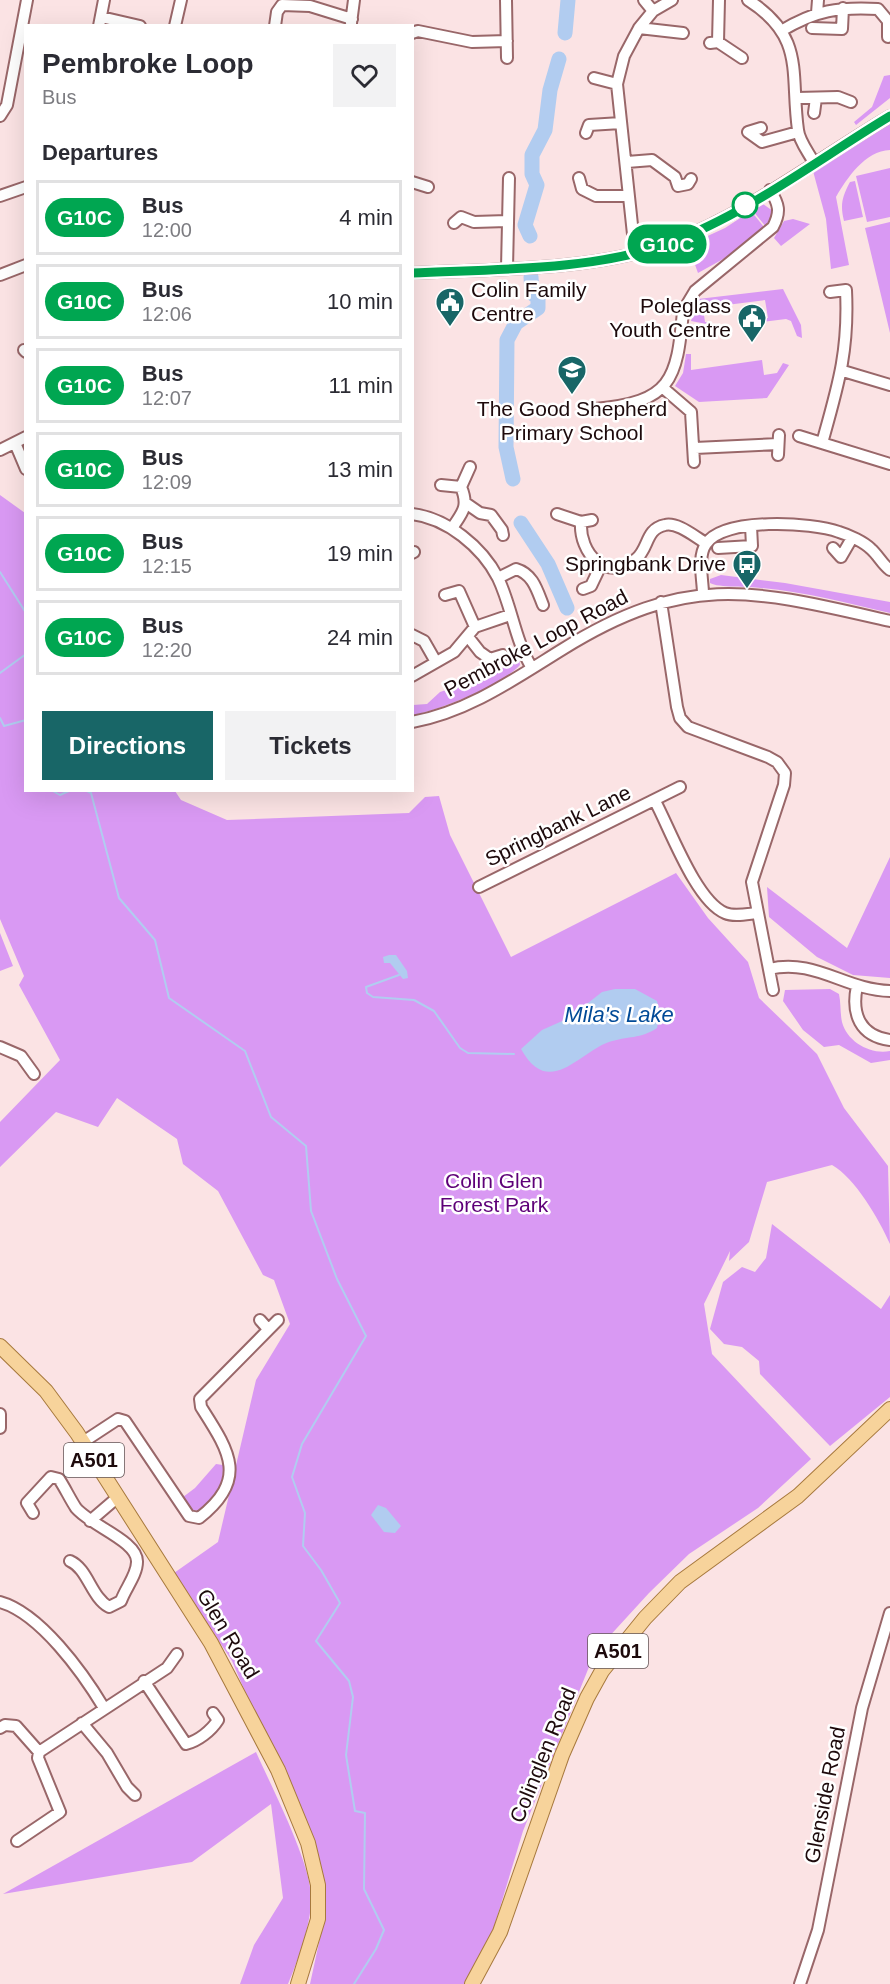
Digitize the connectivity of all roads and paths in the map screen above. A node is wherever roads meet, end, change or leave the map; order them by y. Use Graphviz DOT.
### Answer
graph roads {
  1 [pos="27,0"];
  2 [pos="104,0"];
  3 [pos="181,0"];
  4 [pos="354,0"];
  5 [pos="506,0"];
  6 [pos="644,0"];
  7 [pos="672,0"];
  8 [pos="718,0"];
  9 [pos="748,0"];
  10 [pos="818,0"];
  11 [pos="878,5"];
  12 [pos="843,8"];
  13 [pos="653,11"];
  14 [pos="817,13"];
  15 [pos="100,21"];
  16 [pos="351,22"];
  17 [pos="124,24"];
  18 [pos="176,24"];
  19 [pos="275,24"];
  20 [pos="639,28"];
  21 [pos="812,28"];
  22 [pos="414,32"];
  23 [pos="781,32"];
  24 [pos="683,33"];
  25 [pos="888,37"];
  26 [pos="507,41"];
  27 [pos="507,58"];
  28 [pos="742,58"];
  29 [pos="594,78"];
  30 [pos="617,84"];
  31 [pos="797,98"];
  32 [pos="816,98"];
  33 [pos="851,102"];
  34 [pos="814,113"];
  35 [pos="0,116"];
  36 [pos="890,116"];
  37 [pos="621,123"];
  38 [pos="761,128"];
  39 [pos="798,132"];
  40 [pos="586,133"];
  41 [pos="627,162"];
  42 [pos="814,163"];
  43 [pos="510,178"];
  44 [pos="579,178"];
  45 [pos="691,179"];
  46 [pos="414,186"];
  47 [pos="428,187"];
  48 [pos="24,188"];
  49 [pos="770,190"];
  50 [pos="0,196"];
  51 [pos="629,196"];
  52 [pos="457,216"];
  53 [pos="507,221"];
  54 [pos="635,253"];
  55 [pos="24,267"];
  56 [pos="507,268"];
  57 [pos="414,273"];
  58 [pos="0,275"];
  59 [pos="830,292"];
  60 [pos="843,370"];
  61 [pos="890,385"];
  62 [pos="662,387"];
  63 [pos="595,409"];
  64 [pos="799,436"];
  65 [pos="24,438"];
  66 [pos="15,443"];
  67 [pos="822,443"];
  68 [pos="779,445"];
  69 [pos="695,448"];
  70 [pos="0,450"];
  71 [pos="694,462"];
  72 [pos="24,464"];
  73 [pos="890,464"];
  74 [pos="470,467"];
  75 [pos="441,485"];
  76 [pos="461,487"];
  77 [pos="467,504"];
  78 [pos="414,514"];
  79 [pos="557,514"];
  80 [pos="751,526"];
  81 [pos="452,528"];
  82 [pos="503,535"];
  83 [pos="852,538"];
  84 [pos="706,543"];
  85 [pos="718,548"];
  86 [pos="833,548"];
  87 [pos="601,565"];
  88 [pos="890,570"];
  89 [pos="498,578"];
  90 [pos="583,589"];
  91 [pos="703,594"];
  92 [pos="445,595"];
  93 [pos="661,602"];
  94 [pos="543,605"];
  95 [pos="510,615"];
  96 [pos="890,621"];
  97 [pos="475,627"];
  98 [pos="414,636"];
  99 [pos="469,638"];
  100 [pos="502,655"];
  101 [pos="436,663"];
  102 [pos="532,668"];
  103 [pos="414,675"];
  104 [pos="414,721"];
  105 [pos="680,787"];
  106 [pos="655,801"];
  107 [pos="479,887"];
  108 [pos="757,913"];
  109 [pos="769,969"];
  110 [pos="857,986"];
  111 [pos="773,990"];
  112 [pos="890,991"];
  113 [pos="890,1040"];
  114 [pos="0,1047"];
  115 [pos="34,1074"];
  116 [pos="260,1320"];
  117 [pos="278,1320"];
  118 [pos="268,1329"];
  119 [pos="0,1346"];
  120 [pos="890,1409"];
  121 [pos="0,1414"];
  122 [pos="0,1428"];
  123 [pos="83,1442"];
  124 [pos="118,1497"];
  125 [pos="33,1513"];
  126 [pos="90,1521"];
  127 [pos="70,1561"];
  128 [pos="0,1602"];
  129 [pos="890,1613"];
  130 [pos="177,1654"];
  131 [pos="144,1681"];
  132 [pos="104,1708"];
  133 [pos="213,1713"];
  134 [pos="82,1722"];
  135 [pos="0,1728"];
  136 [pos="39,1752"];
  137 [pos="135,1795"];
  138 [pos="17,1841"];
  139 [pos="298,1984"];
  140 [pos="472,1984"];
  141 [pos="800,1984"];
  1 -- 35 [label="street"];
  2 -- 15 [label="street"];
  3 -- 18 [label="street"];
  4 -- 16 [label="street"];
  5 -- 26 [label="street"];
  6 -- 13 [label="street"];
  7 -- 13 [label="street"];
  8 -- 28 [label="street"];
  9 -- 23 [label="street"];
  10 -- 14 [label="street"];
  11 -- 12 [label="street"];
  11 -- 25 [label="street"];
  12 -- 14 [label="street"];
  12 -- 21 [label="street"];
  13 -- 20 [label="street"];
  14 -- 23 [label="street"];
  15 -- 17 [label="street"];
  16 -- 19 [label="street"];
  20 -- 24 [label="street"];
  20 -- 30 [label="street"];
  22 -- 26 [label="street"];
  23 -- 31 [label="street"];
  26 -- 27 [label="street"];
  29 -- 30 [label="street"];
  30 -- 37 [label="street"];
  31 -- 32 [label="street"];
  31 -- 39 [label="street"];
  32 -- 33 [label="street"];
  32 -- 34 [label="street"];
  36 -- 42 [label="street"];
  37 -- 40 [label="street"];
  37 -- 41 [label="street"];
  38 -- 39 [label="street"];
  39 -- 42 [label="street"];
  41 -- 45 [label="street"];
  41 -- 51 [label="street"];
  42 -- 49 [label="street"];
  43 -- 53 [label="street"];
  44 -- 51 [label="street"];
  46 -- 47 [label="street"];
  48 -- 50 [label="street"];
  49 -- 54 [label="street"];
  49 -- 62 [label="street"];
  51 -- 54 [label="street"];
  52 -- 53 [label="street"];
  53 -- 56 [label="street"];
  54 -- 56 [label="street"];
  55 -- 58 [label="street"];
  56 -- 57 [label="street"];
  59 -- 60 [label="street"];
  60 -- 61 [label="street"];
  60 -- 67 [label="street"];
  62 -- 63 [label="street"];
  62 -- 69 [label="street"];
  64 -- 67 [label="street"];
  65 -- 66 [label="street"];
  66 -- 70 [label="street"];
  66 -- 72 [label="street"];
  67 -- 73 [label="street"];
  68 -- 69 [label="street"];
  69 -- 71 [label="street"];
  74 -- 76 [label="street"];
  75 -- 76 [label="street"];
  76 -- 77 [label="street"];
  77 -- 81 [label="street"];
  77 -- 82 [label="street"];
  78 -- 81 [label="street"];
  79 -- 87 [label="street"];
  80 -- 83 [label="street"];
  80 -- 84 [label="street"];
  80 -- 85 [label="street"];
  81 -- 89 [label="street"];
  83 -- 86 [label="street"];
  83 -- 88 [label="street"];
  84 -- 87 [label="street"];
  84 -- 91 [label="street"];
  87 -- 90 [label="street"];
  89 -- 94 [label="street"];
  89 -- 95 [label="street"];
  91 -- 93 [label="street, Pembroke Loop Road"];
  91 -- 96 [label="street, Pembroke Loop Road"];
  92 -- 97 [label="street"];
  93 -- 102 [label="street, Pembroke Loop Road"];
  93 -- 108 [label="street"];
  95 -- 97 [label="street"];
  95 -- 102 [label="street"];
  97 -- 99 [label="street"];
  98 -- 101 [label="street"];
  99 -- 100 [label="street"];
  99 -- 101 [label="street"];
  101 -- 103 [label="street"];
  102 -- 104 [label="street, Pembroke Loop Road"];
  105 -- 106 [label="street, Springbank Lane"];
  106 -- 107 [label="street, Springbank Lane"];
  106 -- 108 [label="street, Springbank Lane"];
  108 -- 109 [label="street"];
  109 -- 110 [label="street"];
  109 -- 111 [label="street"];
  110 -- 112 [label="street"];
  110 -- 113 [label="street"];
  114 -- 115 [label="street"];
  116 -- 118 [label="street"];
  117 -- 118 [label="street"];
  118 -- 123 [label="street"];
  119 -- 123 [label="main road, Glen Road / A501"];
  120 -- 140 [label="main road, Colinglen Road / A501"];
  121 -- 122 [label="street"];
  123 -- 124 [label="main road, Glen Road / A501"];
  124 -- 126 [label="street"];
  124 -- 139 [label="main road, Glen Road / A501"];
  125 -- 126 [label="street"];
  126 -- 127 [label="street"];
  128 -- 132 [label="street"];
  129 -- 141 [label="street, Glenside Road"];
  130 -- 131 [label="street"];
  131 -- 132 [label="street"];
  131 -- 133 [label="street"];
  132 -- 134 [label="street"];
  134 -- 136 [label="street"];
  134 -- 137 [label="street"];
  135 -- 136 [label="street"];
  136 -- 138 [label="street"];
}
